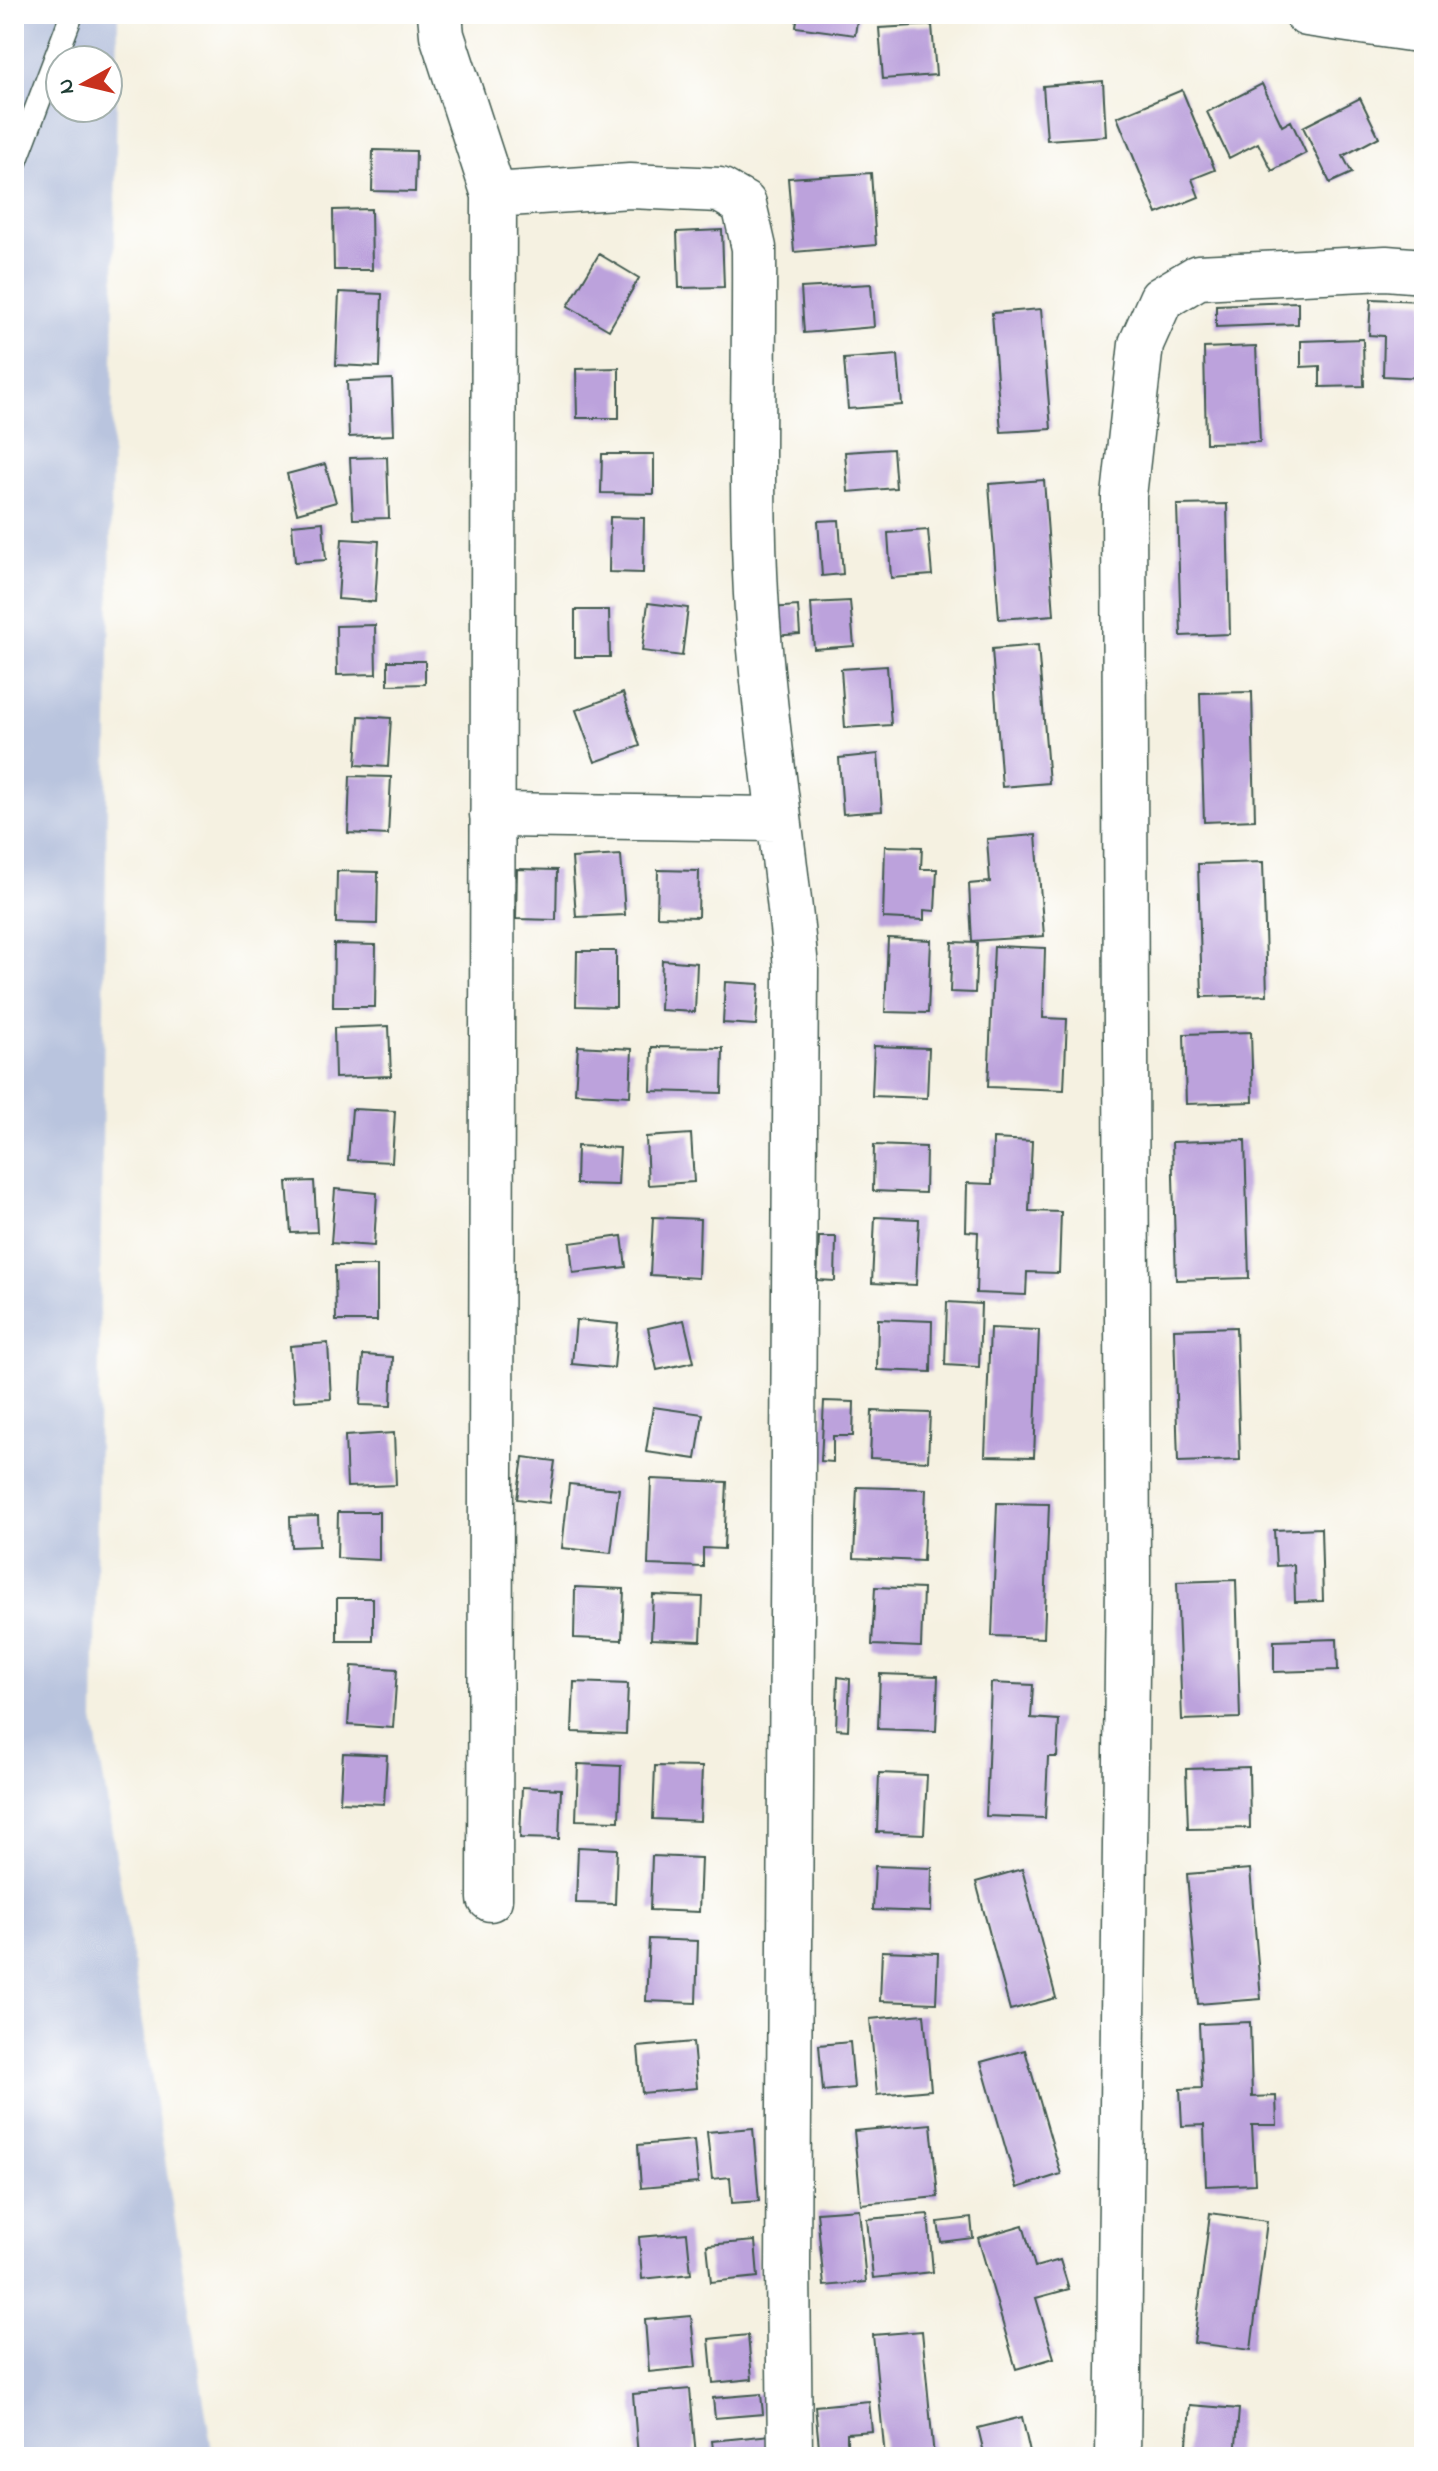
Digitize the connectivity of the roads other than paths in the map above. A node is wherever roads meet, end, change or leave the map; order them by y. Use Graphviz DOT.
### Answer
graph roads {
  1 [pos="72,14"];
  2 [pos="440,14"];
  3 [pos="1307,14"];
  4 [pos="1424,31"];
  5 [pos="14,167"];
  6 [pos="494,195"];
  7 [pos="1424,271"];
  8 [pos="492,815"];
  9 [pos="777,819"];
  10 [pos="490,1899"];
  11 [pos="790,2457"];
  12 [pos="1118,2457"];
  1 -- 5 [label="lane"];
  2 -- 6 [label="street"];
  3 -- 4 [label="street"];
  6 -- 8 [label="street"];
  6 -- 9 [label="street"];
  7 -- 12 [label="street"];
  8 -- 9 [label="street"];
  8 -- 10 [label="street"];
  9 -- 11 [label="street"];
}
